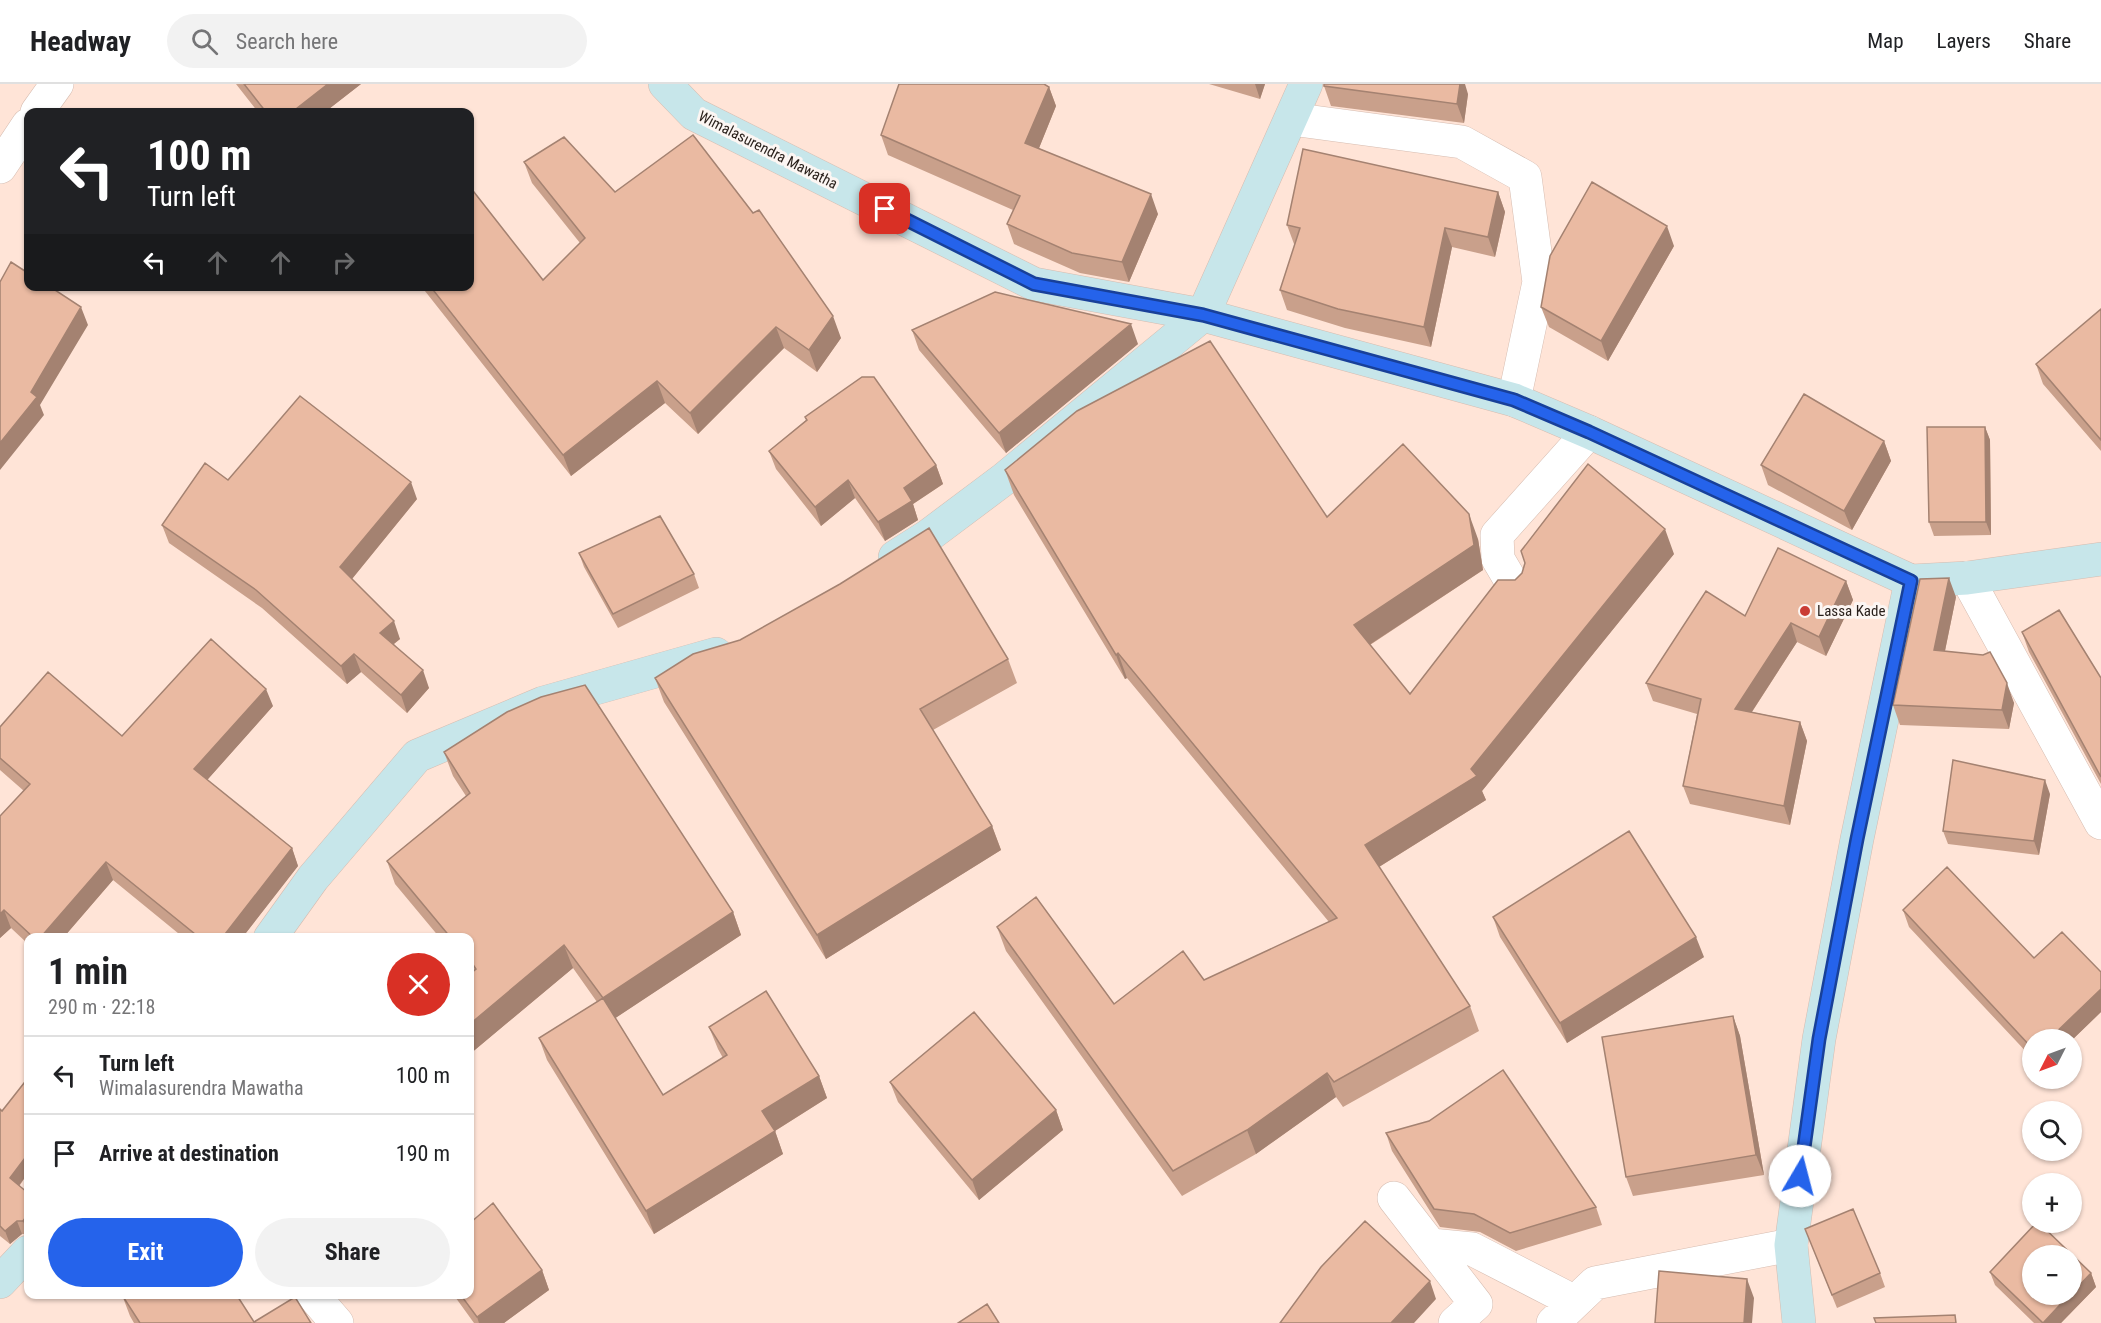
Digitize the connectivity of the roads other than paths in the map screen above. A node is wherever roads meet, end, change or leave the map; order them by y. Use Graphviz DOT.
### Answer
graph roads {
  1 [pos="57,84"];
  2 [pos="665,84"];
  3 [pos="1306,84"];
  4 [pos="40,108"];
  5 [pos="1291,119"];
  6 [pos="24,131"];
  7 [pos="0,167"];
  8 [pos="1203,315"];
  9 [pos="1514,400"];
  10 [pos="1589,432"];
  11 [pos="2101,559"];
  12 [pos="869,573"];
  13 [pos="1967,578"];
  14 [pos="1911,581"];
  15 [pos="1515,588"];
  16 [pos="740,648"];
  17 [pos="2101,823"];
  18 [pos="274,933"];
  19 [pos="1394,1198"];
  20 [pos="1431,1245"];
  21 [pos="1791,1245"];
  22 [pos="24,1256"];
  23 [pos="0,1282"];
  24 [pos="316,1299"];
  25 [pos="1564,1313"];
  26 [pos="337,1323"];
  27 [pos="1455,1323"];
  28 [pos="1800,1323"];
  1 -- 4 [label="street"];
  2 -- 8 [label="street, Wimalasurendra Mawatha"];
  3 -- 5 [label="street"];
  5 -- 8 [label="street"];
  5 -- 9 [label="street"];
  6 -- 7 [label="street"];
  8 -- 9 [label="street, Wimalasurendra Mawatha"];
  8 -- 12 [label="street"];
  9 -- 10 [label="street, Wimalasurendra Mawatha"];
  10 -- 14 [label="street, Wimalasurendra Mawatha"];
  10 -- 15 [label="street"];
  11 -- 13 [label="street, Wimalasurendra Mawatha"];
  13 -- 14 [label="street, Wimalasurendra Mawatha"];
  13 -- 17 [label="street"];
  14 -- 21 [label="street"];
  16 -- 18 [label="street"];
  19 -- 20 [label="street"];
  20 -- 25 [label="street"];
  20 -- 27 [label="street"];
  21 -- 25 [label="street"];
  21 -- 28 [label="street"];
  22 -- 23 [label="street"];
  24 -- 26 [label="street"];
}
